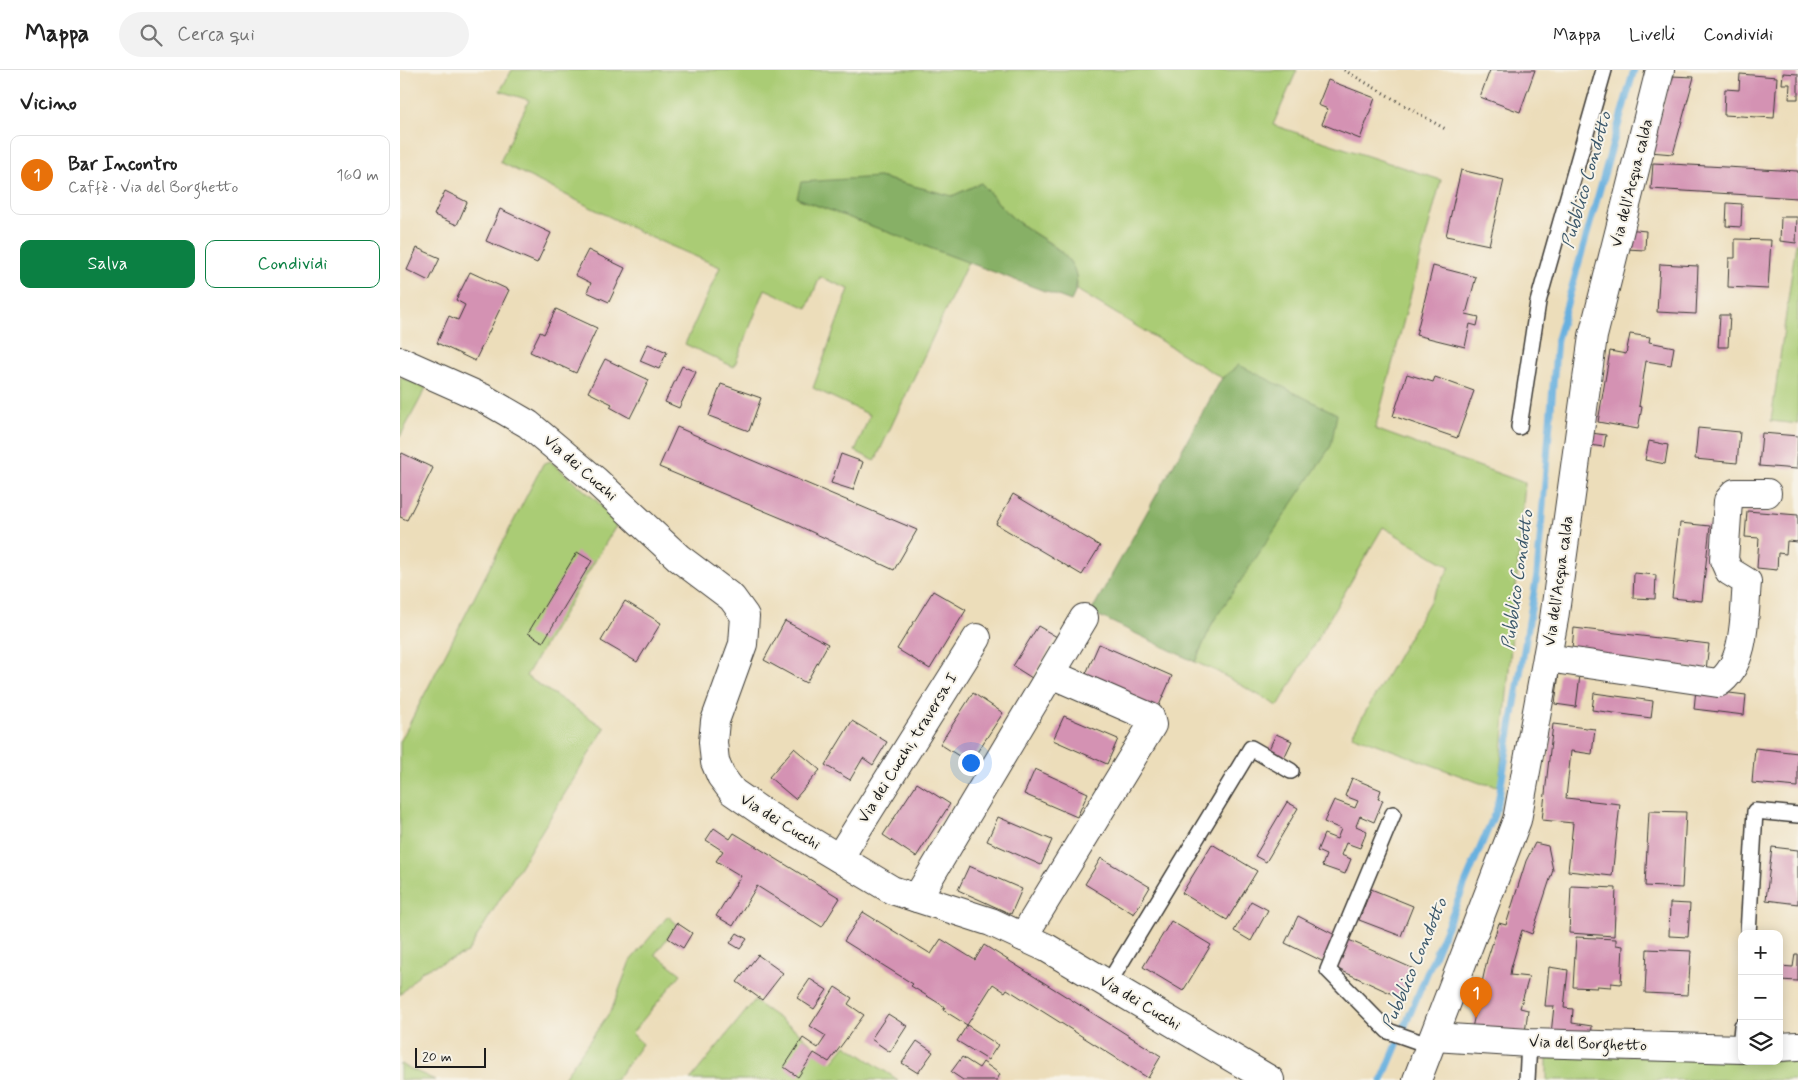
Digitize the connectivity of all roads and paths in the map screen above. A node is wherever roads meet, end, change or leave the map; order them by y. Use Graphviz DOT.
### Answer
graph roads {
  1 [pos="1344,70"];
  2 [pos="1604,70"];
  3 [pos="1660,70"];
  4 [pos="1447,130"];
  5 [pos="400,361"];
  6 [pos="1519,427"];
  7 [pos="1767,492"];
  8 [pos="1084,618"];
  9 [pos="976,638"];
  10 [pos="1547,658"];
  11 [pos="1051,674"];
  12 [pos="1291,771"];
  13 [pos="1393,814"];
  14 [pos="1798,816"];
  15 [pos="839,858"];
  16 [pos="917,898"];
  17 [pos="1748,930"];
  18 [pos="1023,937"];
  19 [pos="1108,984"];
  20 [pos="1425,1041"];
  21 [pos="1738,1041"];
  22 [pos="1529,1043"];
  23 [pos="1798,1046"];
  24 [pos="1783,1047"];
  25 [pos="1270,1080"];
  26 [pos="1417,1080"];
  27 [pos="1527,1080"];
  1 -- 4 [label="path"];
  2 -- 6 [label="lane"];
  3 -- 10 [label="street, Via dell'Acqua calda"];
  5 -- 15 [label="street, Via dei Cucchi"];
  7 -- 10 [label="street"];
  8 -- 11 [label="street"];
  9 -- 15 [label="street, Via dei Cucchi, traversa I"];
  10 -- 20 [label="street, Via dell'Acqua calda"];
  11 -- 16 [label="street"];
  11 -- 18 [label="street"];
  12 -- 19 [label="lane"];
  13 -- 20 [label="lane"];
  14 -- 17 [label="lane"];
  15 -- 16 [label="street, Via dei Cucchi"];
  16 -- 18 [label="street, Via dei Cucchi"];
  18 -- 19 [label="street, Via dei Cucchi"];
  19 -- 25 [label="street, Via dei Cucchi"];
  20 -- 22 [label="street, Via del Borghetto"];
  20 -- 26 [label="street, Via dell'Acqua calda"];
  21 -- 22 [label="street, Via del Borghetto"];
  22 -- 27 [label="lane"];
  23 -- 24 [label="street"];
}
